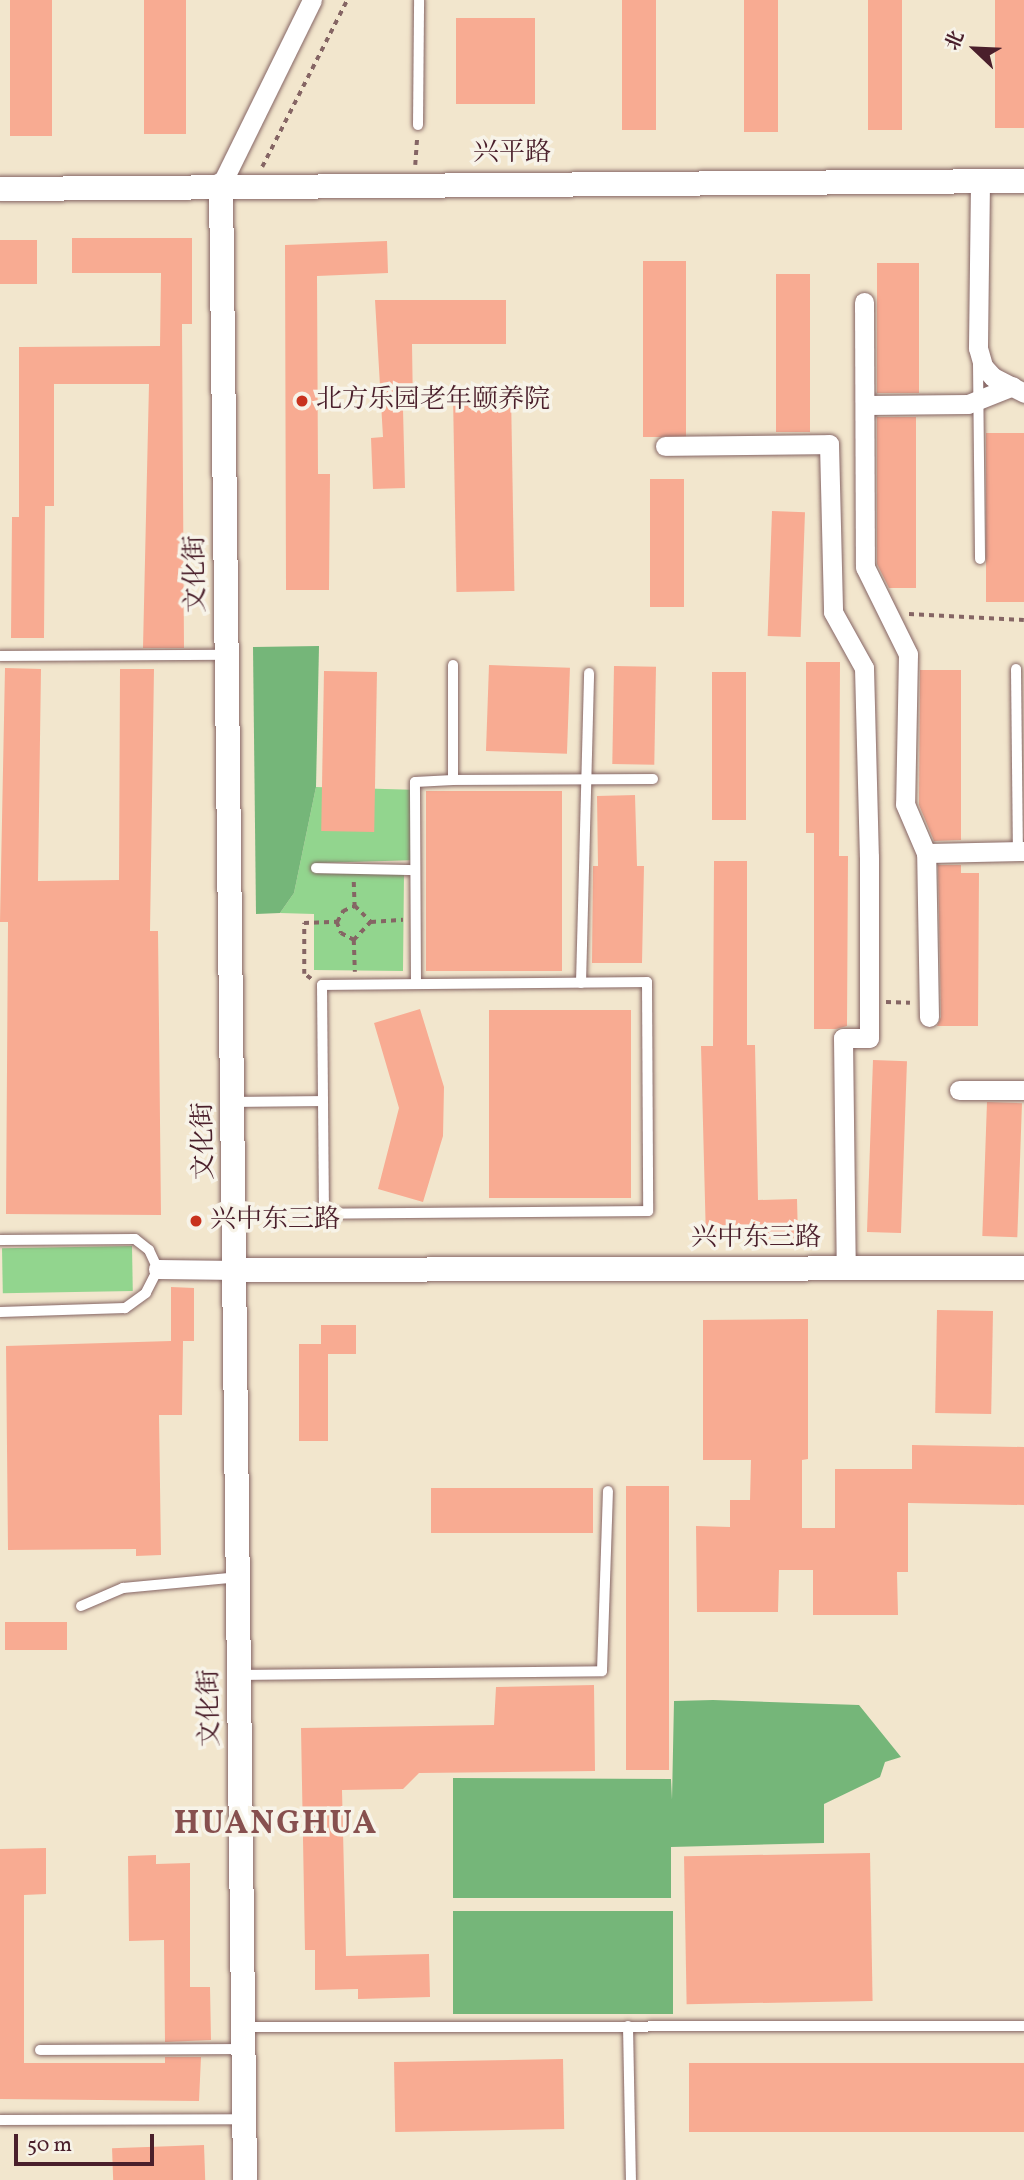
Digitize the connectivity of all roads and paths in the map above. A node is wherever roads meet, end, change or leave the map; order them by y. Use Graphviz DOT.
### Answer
graph roads {
  1 [pos="312,0"];
  2 [pos="347,0"];
  3 [pos="419,0"];
  4 [pos="418,125"];
  5 [pos="980,181"];
  6 [pos="1024,181"];
  7 [pos="221,185"];
  8 [pos="254,185"];
  9 [pos="0,189"];
  10 [pos="864,302"];
  11 [pos="978,348"];
  12 [pos="1018,389"];
  13 [pos="978,400"];
  14 [pos="865,405"];
  15 [pos="665,446"];
  16 [pos="979,559"];
  17 [pos="888,613"];
  18 [pos="1024,620"];
  19 [pos="228,655"];
  20 [pos="0,656"];
  21 [pos="453,665"];
  22 [pos="1016,669"];
  23 [pos="589,673"];
  24 [pos="586,779"];
  25 [pos="653,779"];
  26 [pos="453,780"];
  27 [pos="1021,851"];
  28 [pos="926,853"];
  29 [pos="316,868"];
  30 [pos="354,869"];
  31 [pos="415,870"];
  32 [pos="355,906"];
  33 [pos="416,920"];
  34 [pos="337,922"];
  35 [pos="370,922"];
  36 [pos="354,940"];
  37 [pos="581,982"];
  38 [pos="416,984"];
  39 [pos="322,985"];
  40 [pos="355,985"];
  41 [pos="870,1001"];
  42 [pos="929,1010"];
  43 [pos="959,1090"];
  44 [pos="1024,1090"];
  45 [pos="323,1101"];
  46 [pos="234,1102"];
  47 [pos="0,1240"];
  48 [pos="1024,1268"];
  49 [pos="158,1269"];
  50 [pos="846,1269"];
  51 [pos="237,1270"];
  52 [pos="0,1312"];
  53 [pos="608,1491"];
  54 [pos="239,1577"];
  55 [pos="80,1606"];
  56 [pos="240,1675"];
  57 [pos="628,2026"];
  58 [pos="1024,2026"];
  59 [pos="243,2038"];
  60 [pos="40,2050"];
  61 [pos="244,2119"];
  62 [pos="0,2120"];
  63 [pos="245,2180"];
  64 [pos="631,2180"];
  1 -- 7 [label="street"];
  2 -- 8 [label="path"];
  3 -- 4 [label="lane"];
  5 -- 6 [label="street, 兴平路"];
  5 -- 8 [label="street, 兴平路"];
  5 -- 11 [label="street"];
  7 -- 8 [label="street, 兴平路"];
  7 -- 9 [label="street, 兴平路"];
  7 -- 19 [label="street, 文化街"];
  10 -- 14 [label="street"];
  11 -- 12 [label="street"];
  11 -- 13 [label="lane"];
  12 -- 13 [label="street"];
  13 -- 14 [label="street"];
  13 -- 16 [label="lane"];
  14 -- 17 [label="street"];
  15 -- 41 [label="street"];
  17 -- 18 [label="path"];
  17 -- 28 [label="street"];
  19 -- 20 [label="lane"];
  19 -- 46 [label="street, 文化街"];
  21 -- 26 [label="lane"];
  22 -- 27 [label="lane"];
  23 -- 24 [label="lane"];
  24 -- 25 [label="lane"];
  24 -- 26 [label="lane"];
  24 -- 37 [label="lane"];
  26 -- 31 [label="lane"];
  27 -- 28 [label="street"];
  28 -- 42 [label="street"];
  29 -- 30 [label="lane"];
  30 -- 31 [label="lane"];
  30 -- 32 [label="path"];
  31 -- 33 [label="lane"];
  32 -- 34 [label="path"];
  32 -- 35 [label="path"];
  33 -- 35 [label="path"];
  33 -- 38 [label="lane"];
  34 -- 36 [label="path"];
  34 -- 39 [label="path"];
  35 -- 36 [label="path"];
  36 -- 40 [label="path"];
  37 -- 38 [label="lane"];
  37 -- 45 [label="lane"];
  38 -- 40 [label="lane"];
  39 -- 40 [label="lane"];
  39 -- 45 [label="lane"];
  41 -- 42 [label="path"];
  41 -- 50 [label="street"];
  43 -- 44 [label="street"];
  45 -- 46 [label="lane"];
  46 -- 51 [label="street, 文化街"];
  47 -- 49 [label="lane"];
  48 -- 50 [label="street, 兴中东三路"];
  49 -- 51 [label="street"];
  49 -- 52 [label="lane"];
  50 -- 51 [label="street, 兴中东三路"];
  51 -- 54 [label="street, 文化街"];
  53 -- 56 [label="lane"];
  54 -- 55 [label="lane"];
  54 -- 56 [label="street, 文化街"];
  56 -- 59 [label="street, 文化街"];
  57 -- 58 [label="lane"];
  57 -- 59 [label="lane"];
  57 -- 64 [label="lane"];
  59 -- 60 [label="lane"];
  59 -- 61 [label="street, 文化街"];
  61 -- 62 [label="lane"];
  61 -- 63 [label="street, 文化街"];
}
